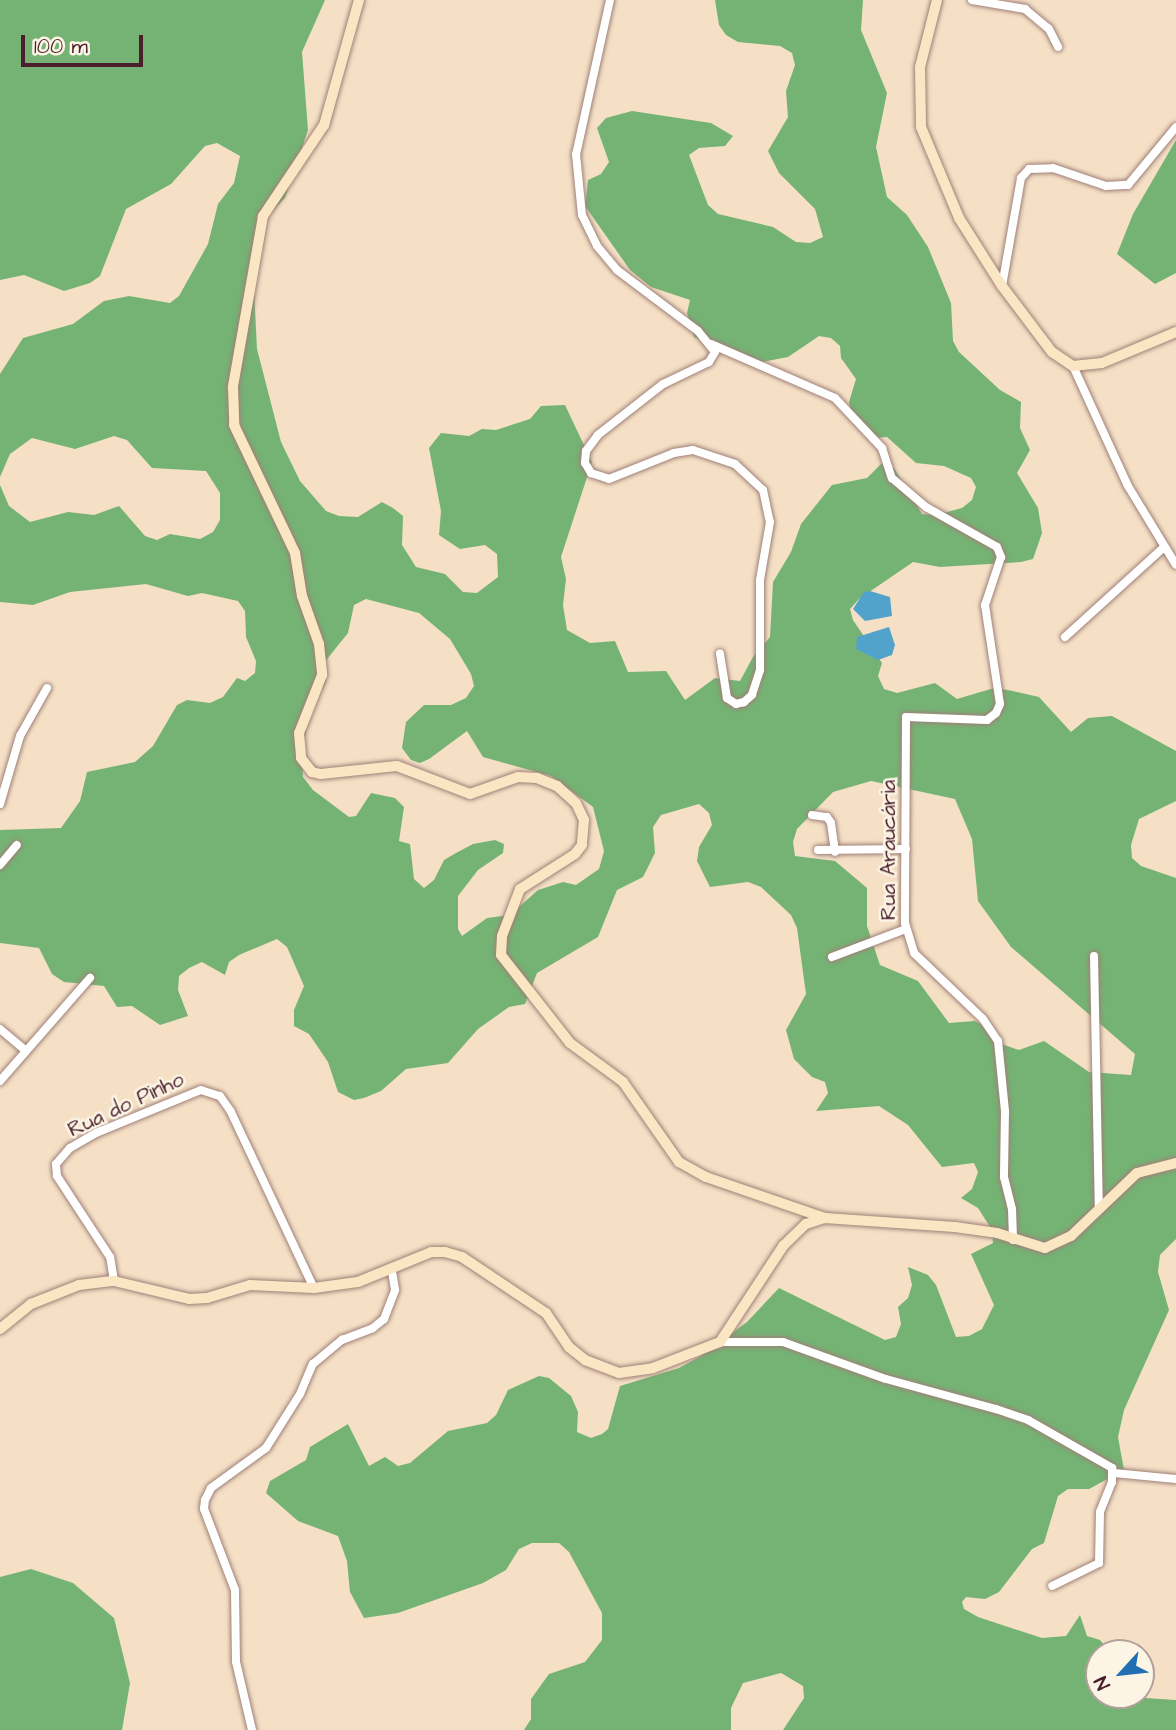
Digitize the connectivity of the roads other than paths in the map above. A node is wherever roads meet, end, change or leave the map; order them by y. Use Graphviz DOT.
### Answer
graph roads {
  1 [pos="359,0"];
  2 [pos="610,0"];
  3 [pos="937,0"];
  4 [pos="972,0"];
  5 [pos="1058,47"];
  6 [pos="1176,127"];
  7 [pos="1002,286"];
  8 [pos="1176,332"];
  9 [pos="711,344"];
  10 [pos="1073,366"];
  11 [pos="1163,548"];
  12 [pos="1176,565"];
  13 [pos="1065,637"];
  14 [pos="720,653"];
  15 [pos="47,688"];
  16 [pos="0,804"];
  17 [pos="812,815"];
  18 [pos="18,845"];
  19 [pos="906,849"];
  20 [pos="818,850"];
  21 [pos="835,852"];
  22 [pos="0,865"];
  23 [pos="906,929"];
  24 [pos="1094,956"];
  25 [pos="832,957"];
  26 [pos="90,978"];
  27 [pos="0,1030"];
  28 [pos="26,1051"];
  29 [pos="0,1081"];
  30 [pos="1176,1163"];
  31 [pos="1099,1209"];
  32 [pos="825,1218"];
  33 [pos="1013,1240"];
  34 [pos="392,1272"];
  35 [pos="114,1281"];
  36 [pos="314,1288"];
  37 [pos="0,1329"];
  38 [pos="720,1342"];
  39 [pos="1114,1473"];
  40 [pos="1176,1479"];
  41 [pos="1052,1586"];
  42 [pos="252,1730"];
  1 -- 32 [label="street"];
  2 -- 9 [label="street"];
  3 -- 7 [label="street"];
  4 -- 5 [label="street"];
  6 -- 7 [label="street"];
  7 -- 10 [label="street"];
  8 -- 10 [label="street"];
  9 -- 14 [label="street"];
  9 -- 19 [label="street, Rua Araucária"];
  10 -- 11 [label="street"];
  11 -- 12 [label="street"];
  11 -- 13 [label="street"];
  15 -- 16 [label="street"];
  17 -- 21 [label="street"];
  18 -- 22 [label="street"];
  19 -- 21 [label="street"];
  19 -- 23 [label="street, Rua Araucária"];
  20 -- 21 [label="street"];
  23 -- 25 [label="street"];
  23 -- 33 [label="street, Rua Araucária"];
  24 -- 31 [label="street"];
  26 -- 28 [label="street"];
  27 -- 28 [label="street"];
  28 -- 29 [label="street"];
  30 -- 31 [label="street"];
  31 -- 33 [label="street"];
  32 -- 33 [label="street"];
  32 -- 38 [label="street"];
  34 -- 36 [label="street"];
  34 -- 38 [label="street"];
  34 -- 42 [label="street"];
  35 -- 36 [label="street"];
  35 -- 36 [label="street, Rua do Pinho"];
  35 -- 37 [label="street"];
  38 -- 39 [label="street"];
  39 -- 40 [label="street"];
  39 -- 41 [label="street"];
}
